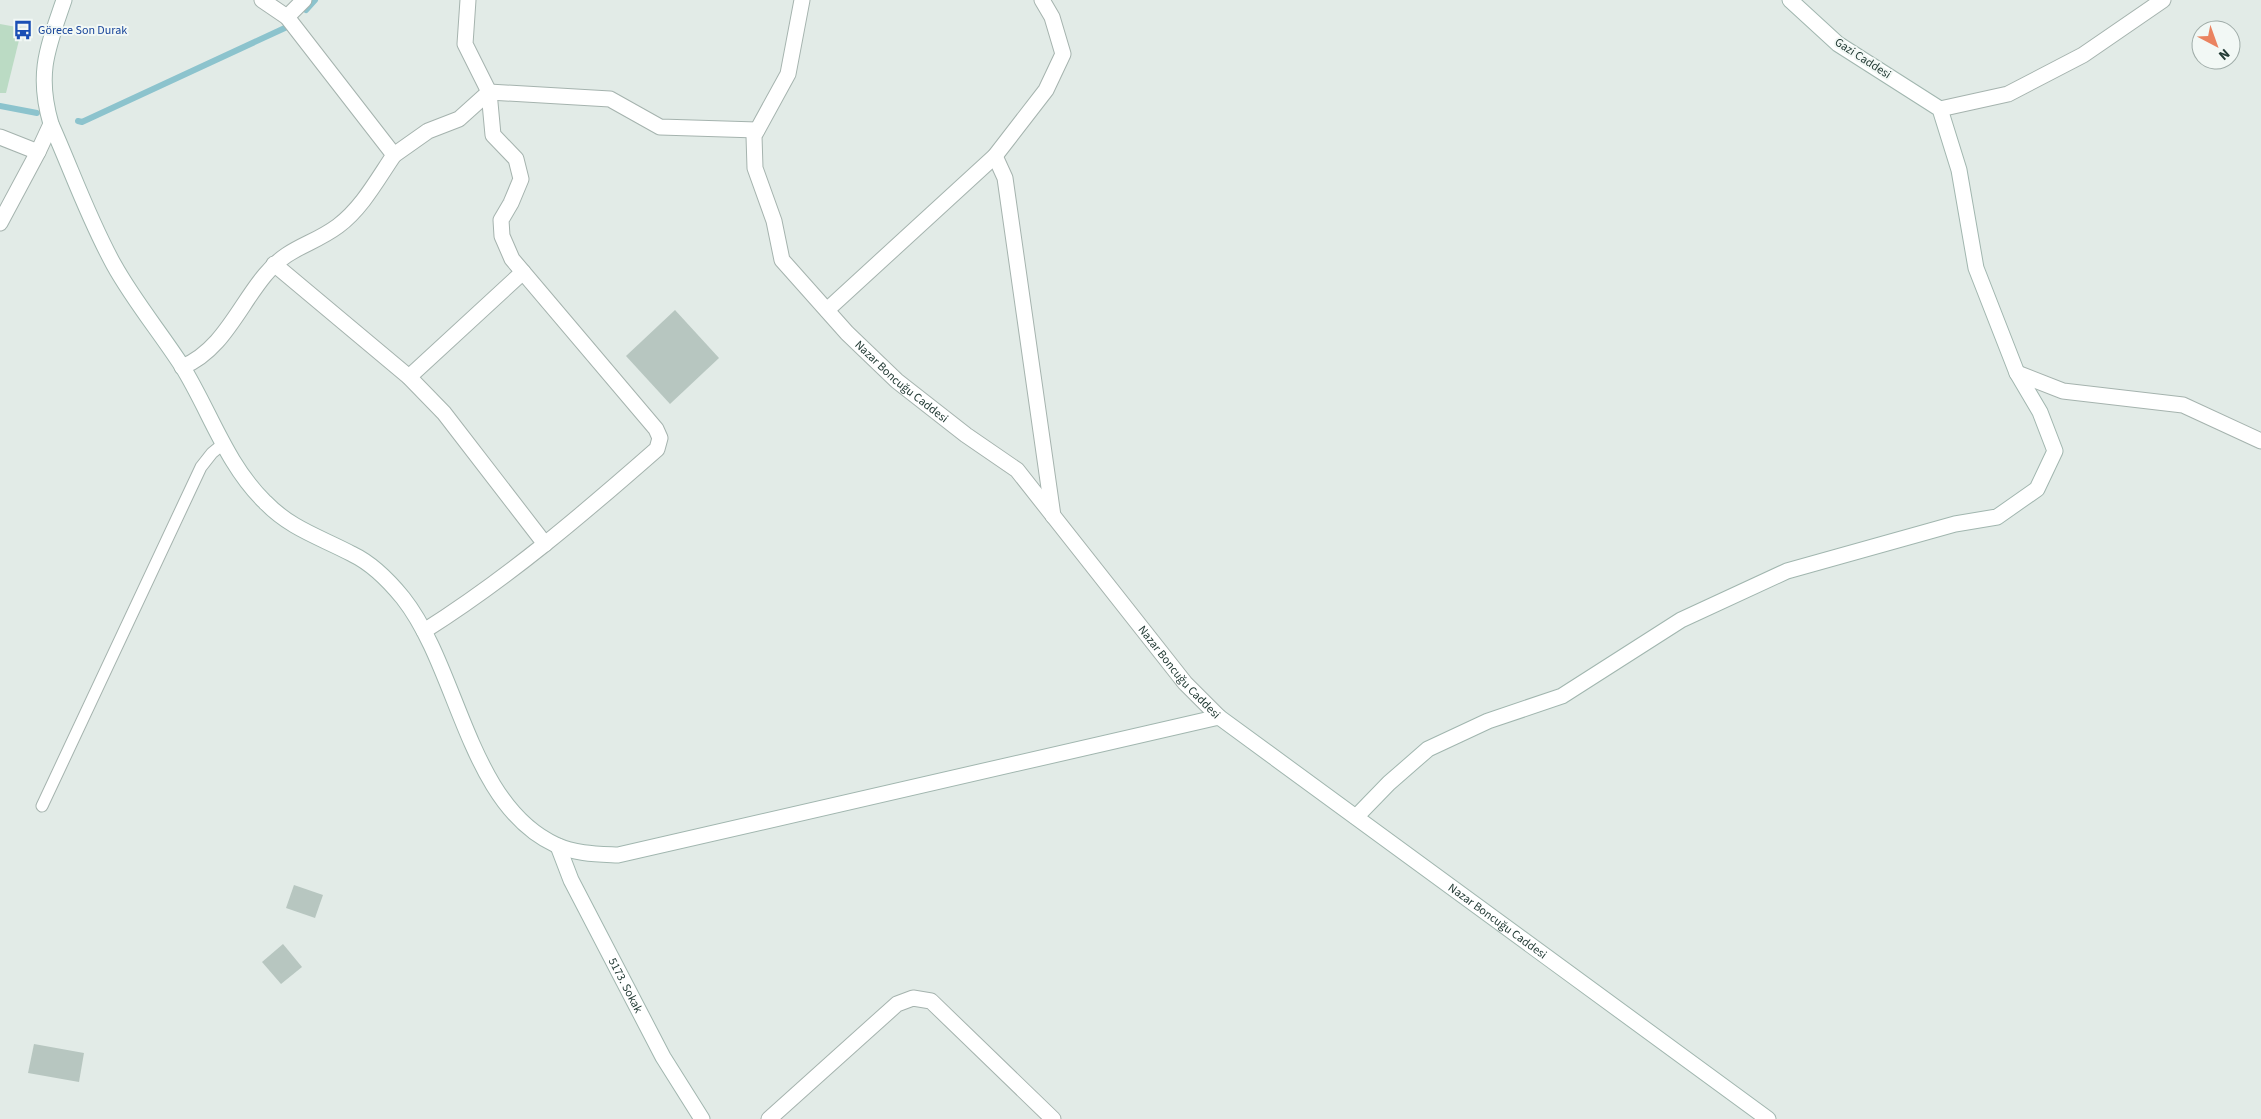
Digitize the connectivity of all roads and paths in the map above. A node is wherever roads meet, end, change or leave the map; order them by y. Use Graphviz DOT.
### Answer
graph roads {
  1 [pos="64,0"];
  2 [pos="262,0"];
  3 [pos="304,0"];
  4 [pos="468,0"];
  5 [pos="802,0"];
  6 [pos="1042,0"];
  7 [pos="1790,0"];
  8 [pos="2163,0"];
  9 [pos="287,17"];
  10 [pos="488,92"];
  11 [pos="1940,109"];
  12 [pos="51,124"];
  13 [pos="756,130"];
  14 [pos="0,137"];
  15 [pos="38,152"];
  16 [pos="394,155"];
  17 [pos="995,156"];
  18 [pos="0,223"];
  19 [pos="274,264"];
  20 [pos="523,272"];
  21 [pos="827,310"];
  22 [pos="182,367"];
  23 [pos="2017,373"];
  24 [pos="409,377"];
  25 [pos="2261,441"];
  26 [pos="223,444"];
  27 [pos="1053,517"];
  28 [pos="545,544"];
  29 [pos="424,631"];
  30 [pos="1220,717"];
  31 [pos="42,806"];
  32 [pos="1356,817"];
  33 [pos="558,846"];
  34 [pos="702,1119"];
  35 [pos="769,1119"];
  36 [pos="1053,1119"];
  37 [pos="1768,1119"];
  1 -- 12 [label="street"];
  2 -- 9 [label="street"];
  3 -- 9 [label="street"];
  4 -- 10 [label="street"];
  5 -- 13 [label="street"];
  6 -- 17 [label="street"];
  7 -- 11 [label="street, Gazi Caddesi"];
  8 -- 11 [label="street"];
  9 -- 16 [label="street"];
  10 -- 13 [label="street"];
  10 -- 16 [label="street"];
  10 -- 20 [label="street"];
  11 -- 23 [label="street"];
  12 -- 15 [label="street"];
  12 -- 22 [label="street"];
  13 -- 21 [label="street, Nazar Boncuğu Caddesi"];
  14 -- 15 [label="street"];
  15 -- 18 [label="street"];
  16 -- 19 [label="street"];
  17 -- 21 [label="street"];
  17 -- 27 [label="street"];
  19 -- 22 [label="street"];
  19 -- 24 [label="street"];
  20 -- 24 [label="street"];
  20 -- 28 [label="street"];
  21 -- 27 [label="street, Nazar Boncuğu Caddesi"];
  22 -- 26 [label="street"];
  23 -- 25 [label="street"];
  23 -- 32 [label="street"];
  24 -- 28 [label="street"];
  26 -- 29 [label="street"];
  26 -- 31 [label="lane"];
  27 -- 30 [label="street, Nazar Boncuğu Caddesi"];
  28 -- 29 [label="street"];
  29 -- 33 [label="street"];
  30 -- 32 [label="street, Nazar Boncuğu Caddesi"];
  30 -- 33 [label="street"];
  32 -- 37 [label="street, Nazar Boncuğu Caddesi"];
  33 -- 34 [label="street, 5173. Sokak"];
  35 -- 36 [label="street"];
}
